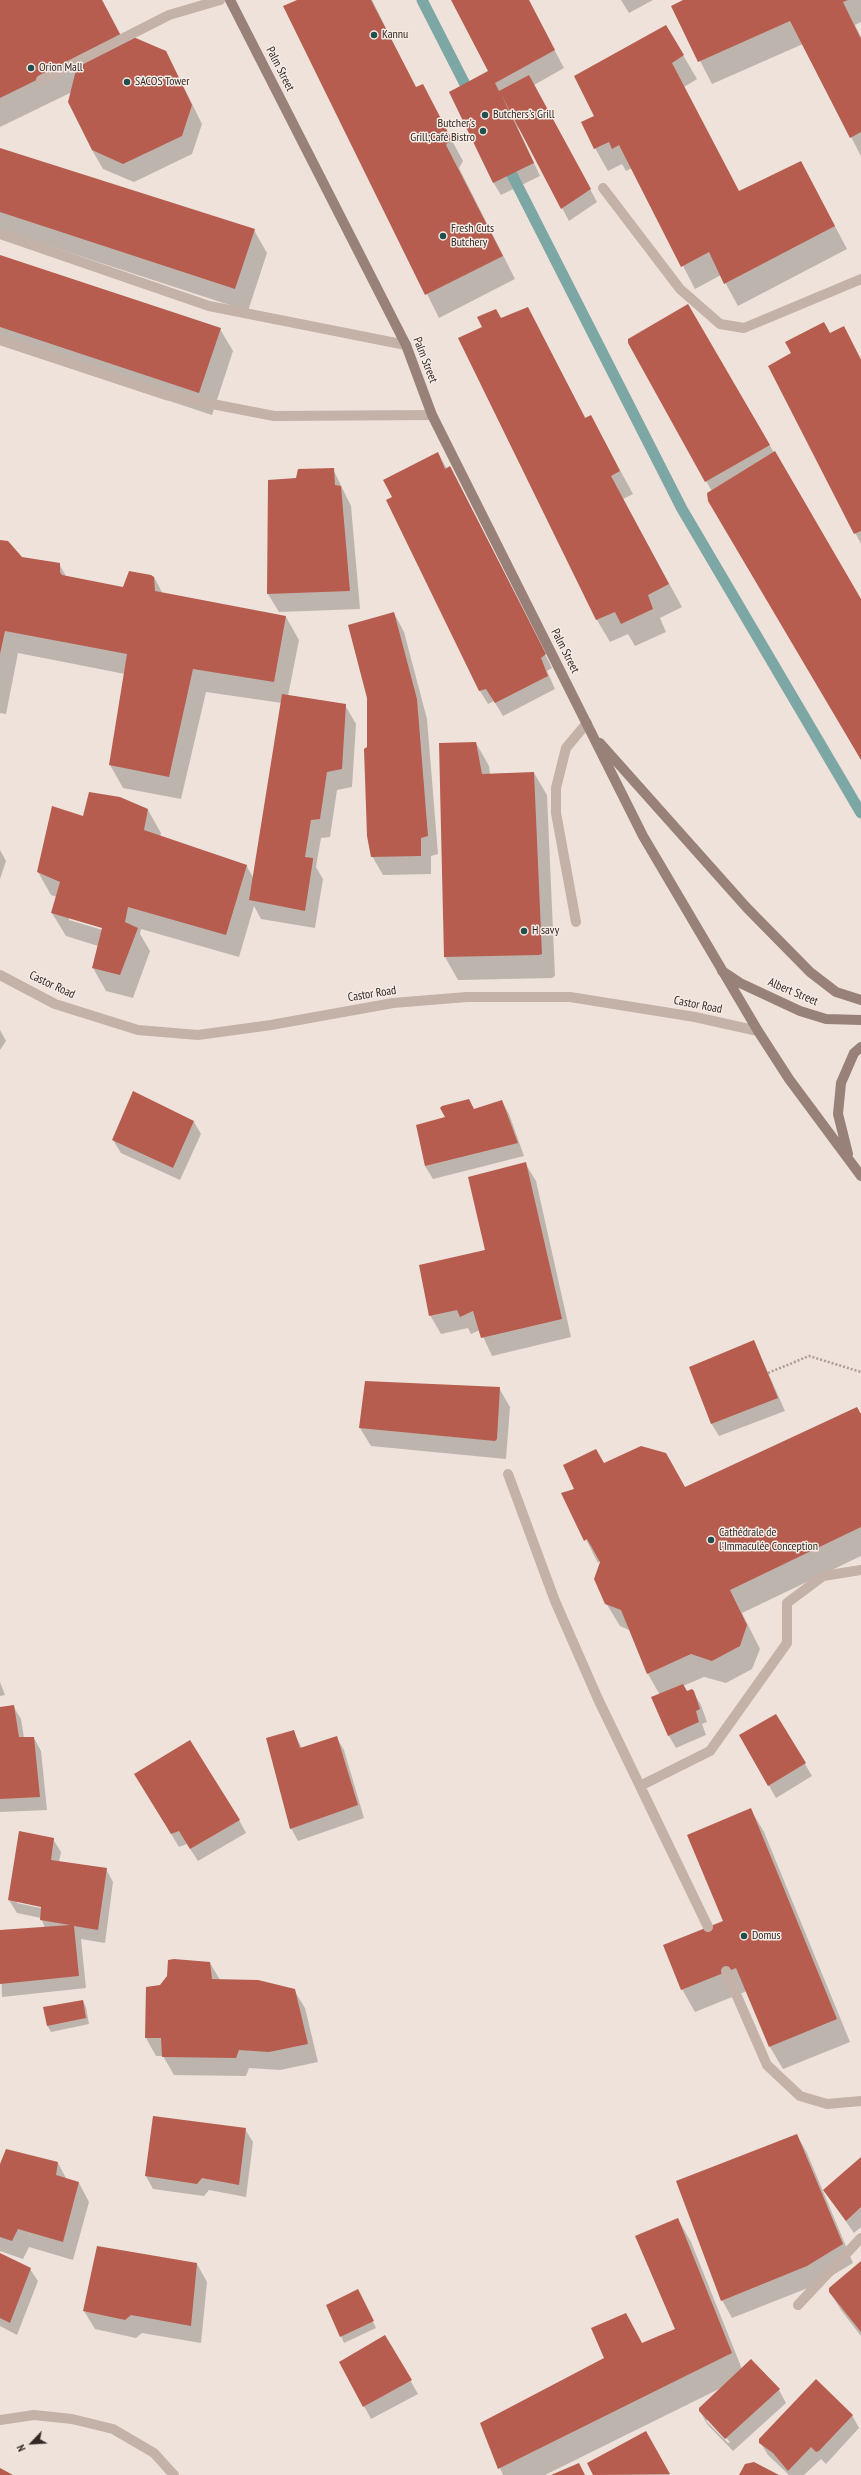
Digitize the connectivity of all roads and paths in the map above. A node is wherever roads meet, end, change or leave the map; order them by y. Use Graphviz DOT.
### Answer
graph roads {
  1 [pos="220,0"];
  2 [pos="230,0"];
  3 [pos="41,80"];
  4 [pos="603,188"];
  5 [pos="0,234"];
  6 [pos="861,279"];
  7 [pos="0,340"];
  8 [pos="406,345"];
  9 [pos="432,415"];
  10 [pos="586,723"];
  11 [pos="591,732"];
  12 [pos="576,922"];
  13 [pos="720,970"];
  14 [pos="0,974"];
  15 [pos="861,1000"];
  16 [pos="861,1020"];
  17 [pos="758,1032"];
  18 [pos="861,1047"];
  19 [pos="849,1158"];
  20 [pos="861,1176"];
  21 [pos="861,1372"];
  22 [pos="768,1373"];
  23 [pos="508,1474"];
  24 [pos="861,1570"];
  25 [pos="640,1786"];
  26 [pos="708,1927"];
  27 [pos="726,1972"];
  28 [pos="861,2101"];
  29 [pos="861,2238"];
  30 [pos="798,2305"];
  31 [pos="0,2420"];
  32 [pos="174,2475"];
  1 -- 3 [label="street"];
  2 -- 8 [label="main road, Palm Street"];
  4 -- 6 [label="street"];
  5 -- 8 [label="street"];
  7 -- 9 [label="street"];
  8 -- 9 [label="main road, Palm Street"];
  9 -- 10 [label="main road, Palm Street"];
  10 -- 11 [label="main road, Palm Street"];
  10 -- 12 [label="street"];
  11 -- 13 [label="main road"];
  11 -- 15 [label="main road"];
  13 -- 16 [label="main road, Albert Street"];
  13 -- 17 [label="main road"];
  14 -- 17 [label="street, Castor Road"];
  17 -- 19 [label="main road"];
  18 -- 19 [label="main road"];
  19 -- 20 [label="main road"];
  21 -- 22 [label="path"];
  23 -- 25 [label="street"];
  24 -- 25 [label="street"];
  25 -- 26 [label="street"];
  27 -- 28 [label="street"];
  29 -- 30 [label="street"];
  31 -- 32 [label="street"];
}
